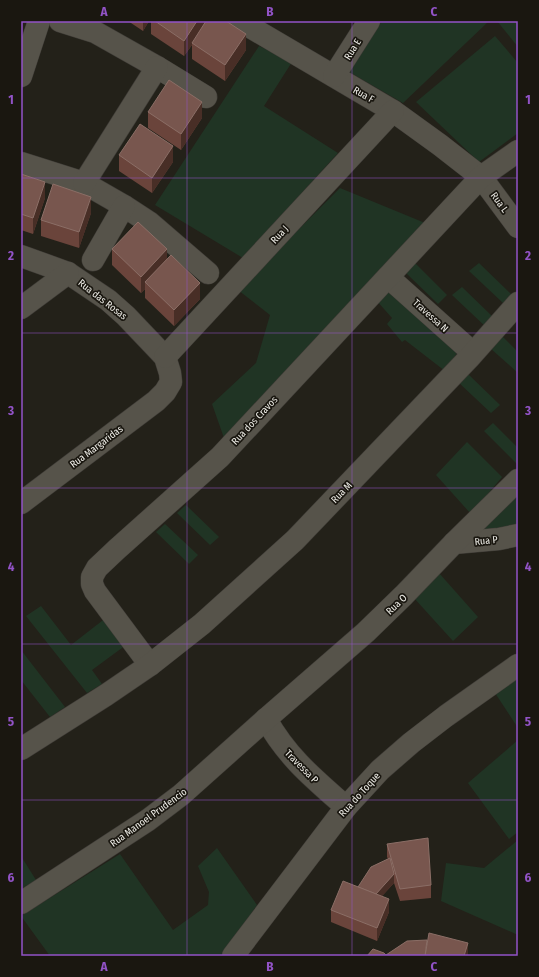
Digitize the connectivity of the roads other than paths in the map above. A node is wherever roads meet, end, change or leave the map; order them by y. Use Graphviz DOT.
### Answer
graph roads {
  1 [pos="39,21"];
  2 [pos="60,21"];
  3 [pos="240,21"];
  4 [pos="369,21"];
  5 [pos="157,67"];
  6 [pos="21,76"];
  7 [pos="334,76"];
  8 [pos="206,97"];
  9 [pos="393,111"];
  10 [pos="518,151"];
  11 [pos="21,163"];
  12 [pos="481,177"];
  13 [pos="84,184"];
  14 [pos="124,206"];
  15 [pos="518,228"];
  16 [pos="21,256"];
  17 [pos="93,260"];
  18 [pos="68,273"];
  19 [pos="208,273"];
  20 [pos="388,277"];
  21 [pos="518,303"];
  22 [pos="21,308"];
  23 [pos="473,353"];
  24 [pos="165,356"];
  25 [pos="169,387"];
  26 [pos="518,480"];
  27 [pos="21,502"];
  28 [pos="518,535"];
  29 [pos="454,543"];
  30 [pos="150,665"];
  31 [pos="518,665"];
  32 [pos="266,719"];
  33 [pos="21,749"];
  34 [pos="346,807"];
  35 [pos="21,903"];
  36 [pos="233,956"];
  1 -- 6 [label="street"];
  2 -- 5 [label="street"];
  3 -- 7 [label="street, Rua F"];
  4 -- 7 [label="street, Rua E"];
  5 -- 8 [label="street"];
  5 -- 13 [label="street"];
  7 -- 9 [label="street, Rua F"];
  9 -- 12 [label="street, Rua F"];
  9 -- 24 [label="street, Rua J"];
  10 -- 12 [label="street, Rua dos Cravos"];
  11 -- 13 [label="street"];
  12 -- 15 [label="street, Rua L"];
  12 -- 20 [label="street, Rua dos Cravos"];
  13 -- 14 [label="street"];
  14 -- 17 [label="street"];
  14 -- 19 [label="street"];
  16 -- 18 [label="street, Rua das Rosas"];
  18 -- 22 [label="street"];
  18 -- 24 [label="street, Rua das Rosas"];
  20 -- 23 [label="street, Travessa N"];
  20 -- 30 [label="street, Rua dos Cravos"];
  21 -- 23 [label="street, Rua M"];
  23 -- 30 [label="street, Rua M"];
  24 -- 25 [label="street, Rua das Rosas"];
  25 -- 27 [label="street, Rua Margaridas"];
  26 -- 29 [label="street, Rua O"];
  28 -- 29 [label="street, Rua P"];
  29 -- 32 [label="street, Rua O"];
  30 -- 33 [label="street, Rua M"];
  31 -- 34 [label="street, Rua do Toque"];
  32 -- 34 [label="street, Travessa P"];
  32 -- 35 [label="street, Rua Manoel Prudencio"];
  34 -- 36 [label="street, Rua do Toque"];
}
